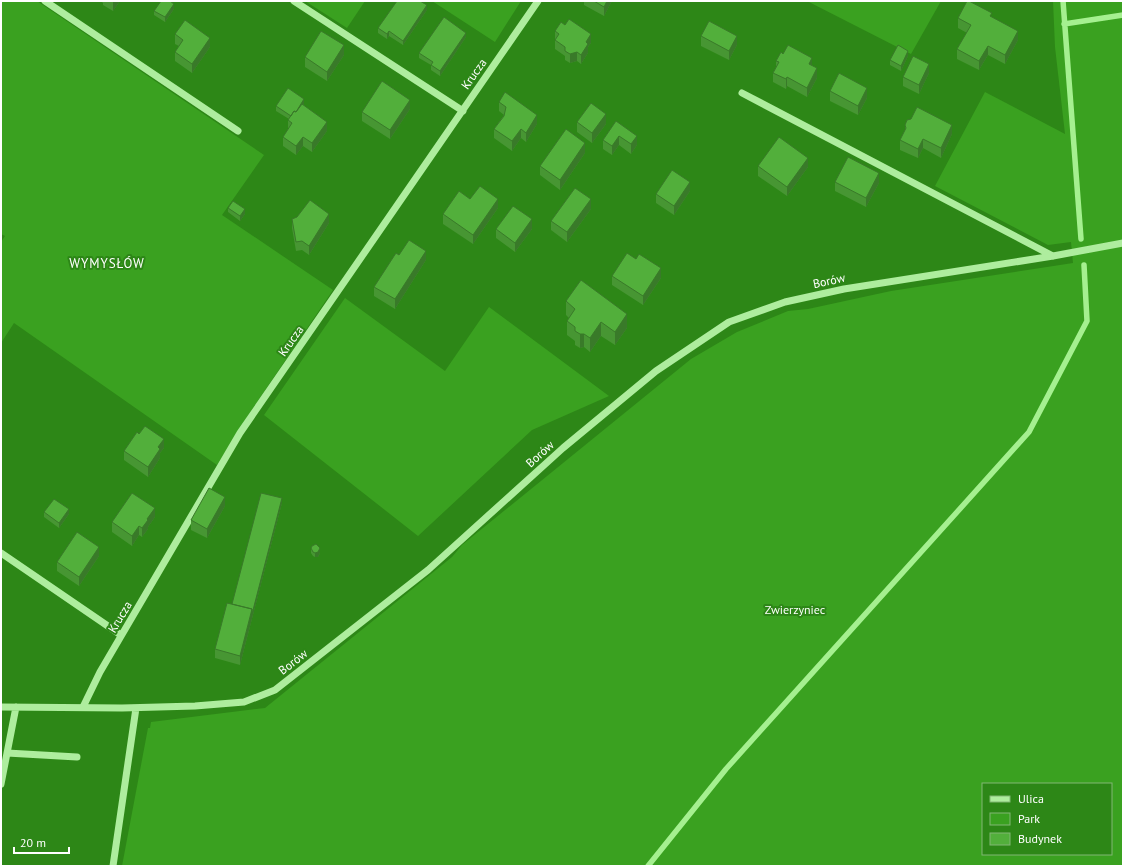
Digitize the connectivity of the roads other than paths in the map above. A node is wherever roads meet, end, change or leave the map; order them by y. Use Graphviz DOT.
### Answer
graph roads {
  1 [pos="45,1"];
  2 [pos="294,1"];
  3 [pos="538,1"];
  4 [pos="742,93"];
  5 [pos="463,110"];
  6 [pos="238,131"];
  7 [pos="1123,243"];
  8 [pos="1053,256"];
  9 [pos="1,553"];
  10 [pos="121,635"];
  11 [pos="1,707"];
  12 [pos="16,707"];
  13 [pos="84,707"];
  14 [pos="136,708"];
  15 [pos="7,753"];
  16 [pos="77,757"];
  17 [pos="1,784"];
  18 [pos="113,866"];
  1 -- 6 [label="street"];
  2 -- 5 [label="street"];
  3 -- 5 [label="street, Krucza"];
  4 -- 8 [label="street"];
  5 -- 10 [label="street, Krucza"];
  7 -- 8 [label="street, Borów"];
  8 -- 14 [label="street, Borów"];
  9 -- 10 [label="street"];
  10 -- 13 [label="street, Krucza"];
  11 -- 12 [label="street, Borów"];
  12 -- 13 [label="street, Borów"];
  12 -- 15 [label="street"];
  13 -- 14 [label="street, Borów"];
  14 -- 18 [label="street"];
  15 -- 16 [label="street"];
  15 -- 17 [label="street"];
}
